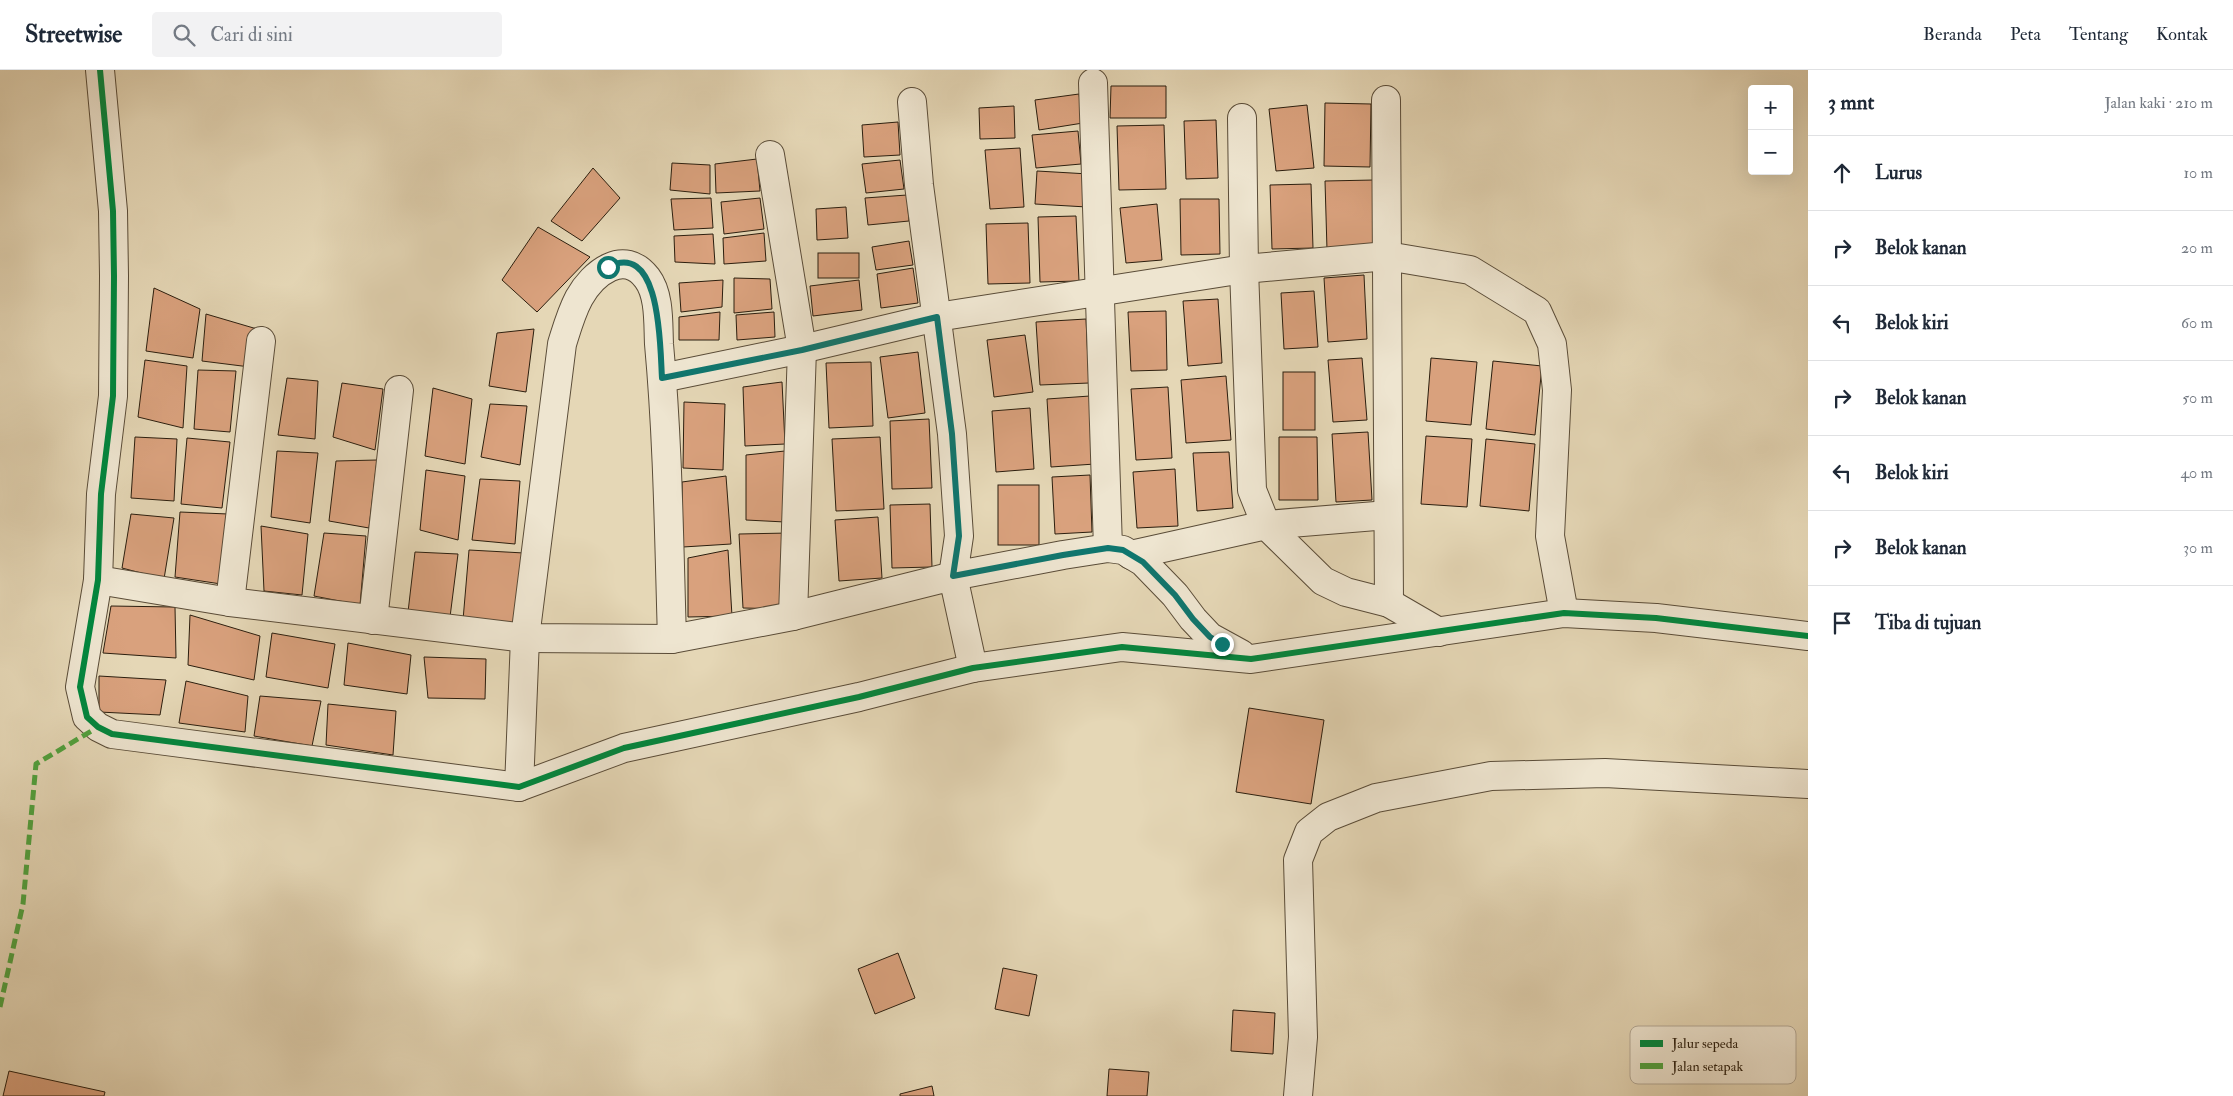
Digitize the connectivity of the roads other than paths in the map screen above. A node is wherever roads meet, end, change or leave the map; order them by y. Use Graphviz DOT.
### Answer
graph roads {
  1 [pos="100,70"];
  2 [pos="1093,83"];
  3 [pos="1386,100"];
  4 [pos="912,102"];
  5 [pos="1242,118"];
  6 [pos="770,155"];
  7 [pos="1387,256"];
  8 [pos="1244,269"];
  9 [pos="1101,292"];
  10 [pos="937,317"];
  11 [pos="261,341"];
  12 [pos="802,350"];
  13 [pos="662,378"];
  14 [pos="399,390"];
  15 [pos="1388,515"];
  16 [pos="1266,525"];
  17 [pos="1120,552"];
  18 [pos="953,576"];
  19 [pos="98,580"];
  20 [pos="230,602"];
  21 [pos="1389,603"];
  22 [pos="1564,613"];
  23 [pos="793,616"];
  24 [pos="373,620"];
  25 [pos="1439,632"];
  26 [pos="1808,636"];
  27 [pos="525,638"];
  28 [pos="672,639"];
  29 [pos="1251,658"];
  30 [pos="973,668"];
  31 [pos="1808,784"];
  32 [pos="519,787"];
  33 [pos="1298,1096"];
  1 -- 19 [label="street"];
  2 -- 9 [label="street"];
  3 -- 7 [label="street"];
  4 -- 10 [label="street"];
  5 -- 8 [label="street"];
  6 -- 12 [label="street"];
  7 -- 8 [label="street"];
  7 -- 15 [label="street"];
  7 -- 22 [label="street"];
  8 -- 9 [label="street"];
  8 -- 16 [label="street"];
  9 -- 10 [label="street"];
  9 -- 17 [label="street"];
  10 -- 12 [label="street"];
  10 -- 18 [label="street"];
  11 -- 20 [label="street"];
  12 -- 13 [label="street"];
  12 -- 23 [label="street"];
  13 -- 27 [label="street"];
  13 -- 28 [label="street"];
  14 -- 24 [label="street"];
  15 -- 16 [label="street"];
  15 -- 21 [label="street"];
  16 -- 17 [label="street"];
  16 -- 21 [label="street"];
  17 -- 18 [label="street"];
  17 -- 29 [label="street"];
  18 -- 23 [label="street"];
  18 -- 30 [label="street"];
  19 -- 20 [label="street"];
  19 -- 32 [label="street"];
  20 -- 24 [label="street"];
  21 -- 25 [label="street"];
  22 -- 25 [label="street"];
  22 -- 26 [label="street"];
  23 -- 28 [label="street"];
  24 -- 27 [label="street"];
  25 -- 29 [label="street"];
  27 -- 28 [label="street"];
  27 -- 32 [label="street"];
  29 -- 30 [label="street"];
  30 -- 32 [label="street"];
  31 -- 33 [label="street"];
}
